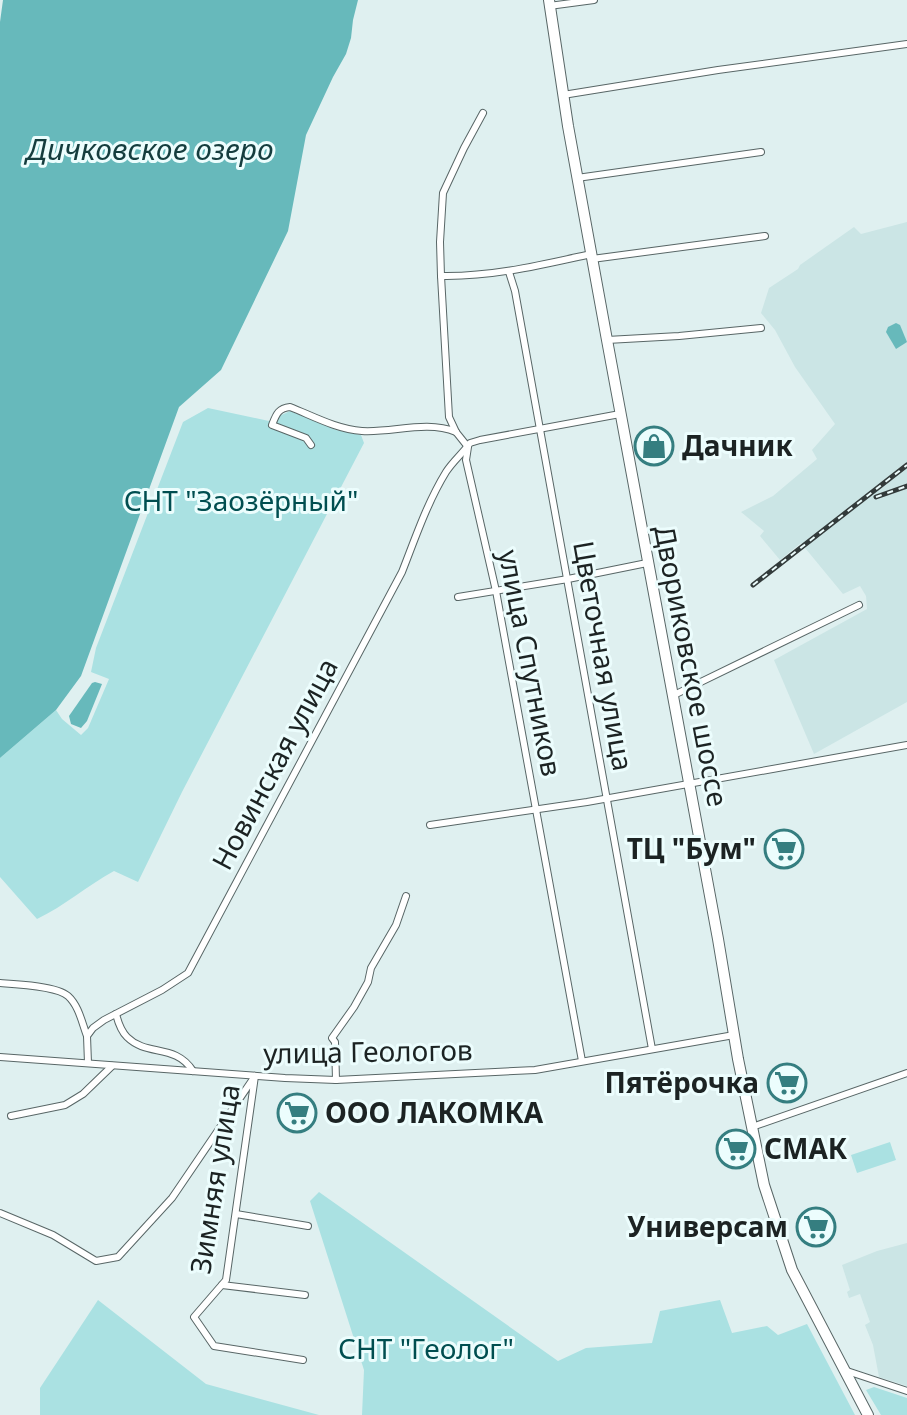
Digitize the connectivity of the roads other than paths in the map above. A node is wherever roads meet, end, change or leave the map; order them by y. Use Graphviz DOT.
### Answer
graph roads {
  1 [pos="594,0"];
  2 [pos="549,3"];
  3 [pos="907,44"];
  4 [pos="563,95"];
  5 [pos="483,113"];
  6 [pos="761,152"];
  7 [pos="577,178"];
  8 [pos="765,236"];
  9 [pos="592,256"];
  10 [pos="509,272"];
  11 [pos="441,276"];
  12 [pos="761,328"];
  13 [pos="607,340"];
  14 [pos="620,414"];
  15 [pos="540,429"];
  16 [pos="456,432"];
  17 [pos="311,445"];
  18 [pos="468,447"];
  19 [pos="647,563"];
  20 [pos="568,579"];
  21 [pos="496,591"];
  22 [pos="458,597"];
  23 [pos="859,605"];
  24 [pos="672,696"];
  25 [pos="907,745"];
  26 [pos="689,784"];
  27 [pos="605,799"];
  28 [pos="536,810"];
  29 [pos="430,825"];
  30 [pos="406,896"];
  31 [pos="0,983"];
  32 [pos="116,1014"];
  33 [pos="734,1035"];
  34 [pos="87,1036"];
  35 [pos="652,1049"];
  36 [pos="0,1057"];
  37 [pos="582,1061"];
  38 [pos="88,1063"];
  39 [pos="112,1065"];
  40 [pos="193,1071"];
  41 [pos="907,1073"];
  42 [pos="255,1076"];
  43 [pos="336,1080"];
  44 [pos="11,1116"];
  45 [pos="752,1127"];
  46 [pos="0,1213"];
  47 [pos="236,1214"];
  48 [pos="308,1226"];
  49 [pos="222,1285"];
  50 [pos="305,1295"];
  51 [pos="303,1360"];
  52 [pos="843,1369"];
  53 [pos="907,1391"];
  54 [pos="868,1415"];
  1 -- 2 [label="street"];
  2 -- 4 [label="main road, Двориковское шоссе"];
  3 -- 4 [label="street"];
  4 -- 7 [label="main road, Двориковское шоссе"];
  5 -- 11 [label="street"];
  6 -- 7 [label="street"];
  7 -- 9 [label="main road, Двориковское шоссе"];
  8 -- 9 [label="street"];
  9 -- 10 [label="street"];
  9 -- 13 [label="main road, Двориковское шоссе"];
  10 -- 11 [label="street"];
  10 -- 15 [label="street, Цветочная улица"];
  11 -- 16 [label="street"];
  12 -- 13 [label="street"];
  13 -- 14 [label="main road, Двориковское шоссе"];
  14 -- 15 [label="street"];
  14 -- 19 [label="main road, Двориковское шоссе"];
  15 -- 18 [label="street"];
  15 -- 20 [label="street, Цветочная улица"];
  16 -- 17 [label="street"];
  16 -- 18 [label="street"];
  18 -- 21 [label="street, улица Спутников"];
  18 -- 32 [label="street, Новинская улица"];
  19 -- 20 [label="street"];
  19 -- 24 [label="main road, Двориковское шоссе"];
  20 -- 21 [label="street"];
  20 -- 27 [label="street, Цветочная улица"];
  21 -- 22 [label="street"];
  21 -- 28 [label="street, улица Спутников"];
  23 -- 24 [label="street"];
  24 -- 26 [label="main road, Двориковское шоссе"];
  25 -- 26 [label="street"];
  26 -- 27 [label="street"];
  26 -- 33 [label="main road, Двориковское шоссе"];
  27 -- 28 [label="street"];
  27 -- 35 [label="street, Цветочная улица"];
  28 -- 29 [label="street"];
  28 -- 37 [label="street, улица Спутников"];
  30 -- 43 [label="street"];
  31 -- 34 [label="street"];
  32 -- 34 [label="street, Новинская улица"];
  32 -- 40 [label="street"];
  33 -- 35 [label="street, улица Геологов"];
  33 -- 45 [label="main road, Двориковское шоссе"];
  34 -- 38 [label="street"];
  35 -- 37 [label="street, улица Геологов"];
  36 -- 38 [label="street, улица Геологов"];
  37 -- 43 [label="street, улица Геологов"];
  38 -- 39 [label="street, улица Геологов"];
  39 -- 40 [label="street, улица Геологов"];
  39 -- 44 [label="street"];
  40 -- 42 [label="street, улица Геологов"];
  41 -- 45 [label="street"];
  42 -- 43 [label="street, улица Геологов"];
  42 -- 46 [label="street, Зимняя улица"];
  42 -- 47 [label="street, Зимняя улица"];
  45 -- 52 [label="main road, Двориковское шоссе"];
  47 -- 48 [label="street"];
  47 -- 49 [label="street, Зимняя улица"];
  49 -- 50 [label="street"];
  49 -- 51 [label="street, Зимняя улица"];
  52 -- 53 [label="street"];
  52 -- 54 [label="main road, Двориковское шоссе"];
}
